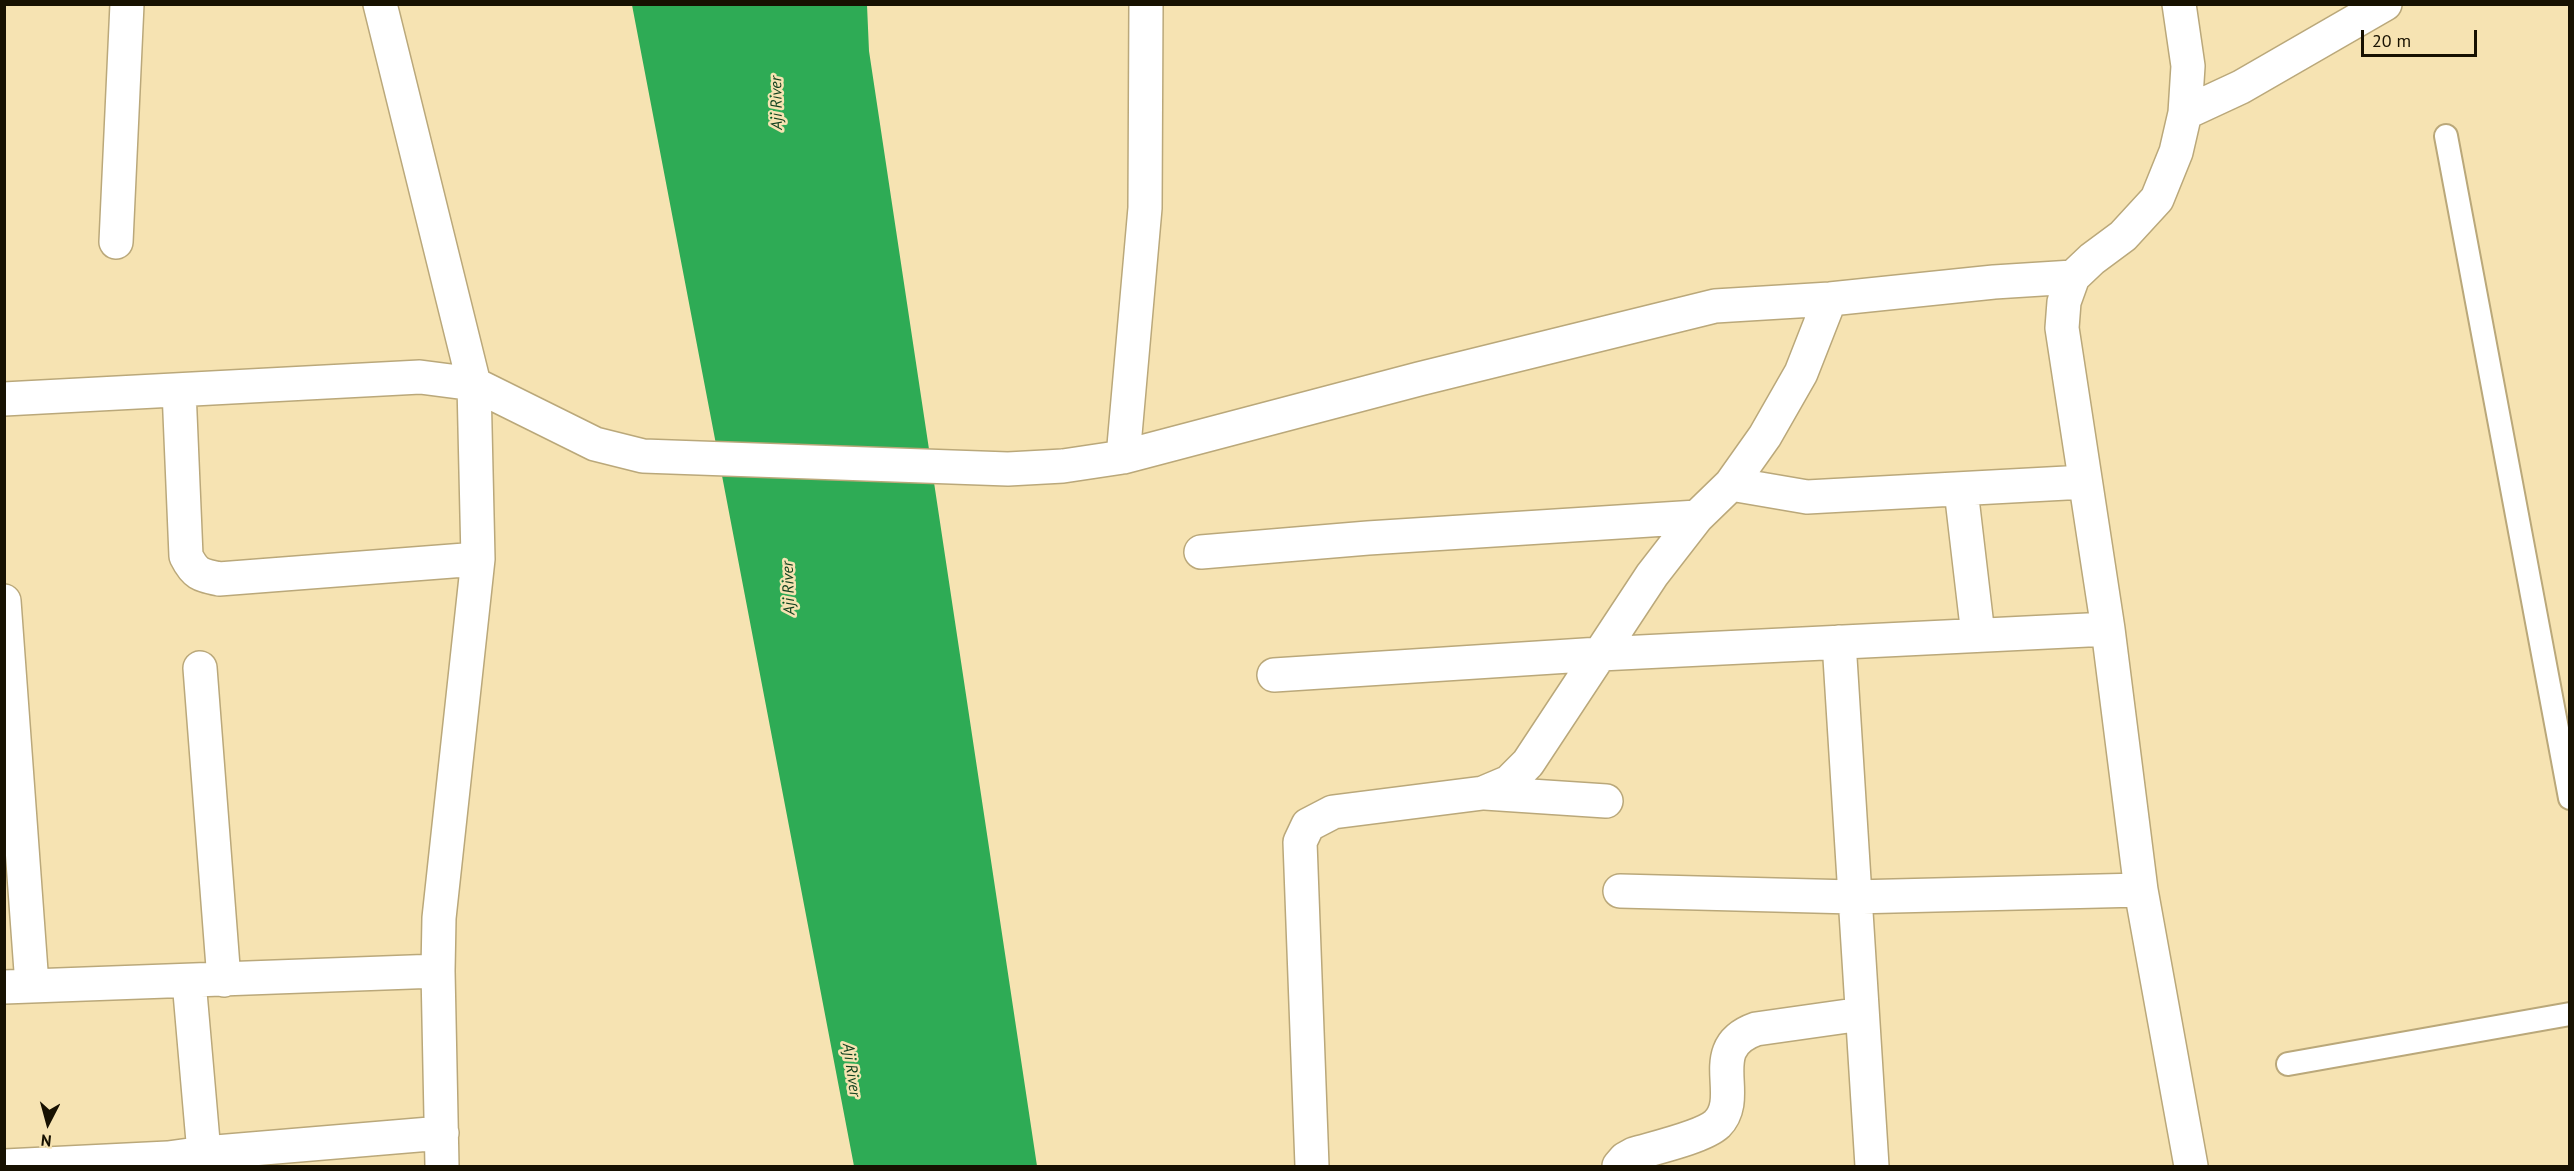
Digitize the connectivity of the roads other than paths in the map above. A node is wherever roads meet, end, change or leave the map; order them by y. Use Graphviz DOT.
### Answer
graph roads {
  1 [pos="127,4"];
  2 [pos="380,4"];
  3 [pos="1146,4"];
  4 [pos="2179,4"];
  5 [pos="2385,4"];
  6 [pos="2185,113"];
  7 [pos="2446,136"];
  8 [pos="116,242"];
  9 [pos="2073,277"];
  10 [pos="1830,299"];
  11 [pos="474,384"];
  12 [pos="178,390"];
  13 [pos="4,399"];
  14 [pos="1123,457"];
  15 [pos="2085,482"];
  16 [pos="1731,484"];
  17 [pos="1961,490"];
  18 [pos="1698,517"];
  19 [pos="1201,552"];
  20 [pos="478,559"];
  21 [pos="4,601"];
  22 [pos="2108,629"];
  23 [pos="1978,635"];
  24 [pos="1839,642"];
  25 [pos="1600,654"];
  26 [pos="200,668"];
  27 [pos="1274,675"];
  28 [pos="1483,793"];
  29 [pos="2570,798"];
  30 [pos="1606,801"];
  31 [pos="2141,890"];
  32 [pos="1620,891"];
  33 [pos="1853,897"];
  34 [pos="438,971"];
  35 [pos="224,980"];
  36 [pos="189,981"];
  37 [pos="18,986"];
  38 [pos="1862,1014"];
  39 [pos="2570,1014"];
  40 [pos="2288,1064"];
  41 [pos="442,1133"];
  42 [pos="204,1153"];
  43 [pos="308,1156"];
  44 [pos="168,1162"];
  45 [pos="5,1167"];
  46 [pos="442,1167"];
  47 [pos="1312,1167"];
  48 [pos="1619,1167"];
  49 [pos="1872,1167"];
  50 [pos="2191,1167"];
  1 -- 8 [label="street"];
  2 -- 11 [label="street"];
  3 -- 14 [label="street"];
  4 -- 6 [label="street"];
  5 -- 6 [label="street"];
  6 -- 9 [label="street"];
  7 -- 29 [label="lane"];
  9 -- 10 [label="street"];
  9 -- 15 [label="street"];
  10 -- 14 [label="street"];
  10 -- 16 [label="street"];
  11 -- 12 [label="street"];
  11 -- 14 [label="street"];
  11 -- 20 [label="street"];
  12 -- 13 [label="street"];
  12 -- 20 [label="street"];
  15 -- 17 [label="street"];
  15 -- 22 [label="street"];
  16 -- 17 [label="street"];
  16 -- 18 [label="street"];
  17 -- 23 [label="street"];
  18 -- 19 [label="street"];
  18 -- 25 [label="street"];
  20 -- 34 [label="street"];
  21 -- 37 [label="street"];
  22 -- 23 [label="street"];
  22 -- 31 [label="street"];
  23 -- 24 [label="street"];
  24 -- 25 [label="street"];
  24 -- 33 [label="street"];
  25 -- 27 [label="street"];
  25 -- 28 [label="street"];
  26 -- 35 [label="street"];
  28 -- 30 [label="street"];
  28 -- 47 [label="street"];
  31 -- 33 [label="street"];
  31 -- 50 [label="street"];
  32 -- 33 [label="street"];
  33 -- 38 [label="street"];
  34 -- 35 [label="street"];
  34 -- 41 [label="street"];
  35 -- 36 [label="street"];
  36 -- 37 [label="street"];
  36 -- 42 [label="street"];
  38 -- 48 [label="street"];
  38 -- 49 [label="street"];
  39 -- 40 [label="lane"];
  41 -- 43 [label="street"];
  41 -- 46 [label="street"];
  42 -- 43 [label="street"];
  42 -- 44 [label="street"];
  44 -- 45 [label="street"];
}
